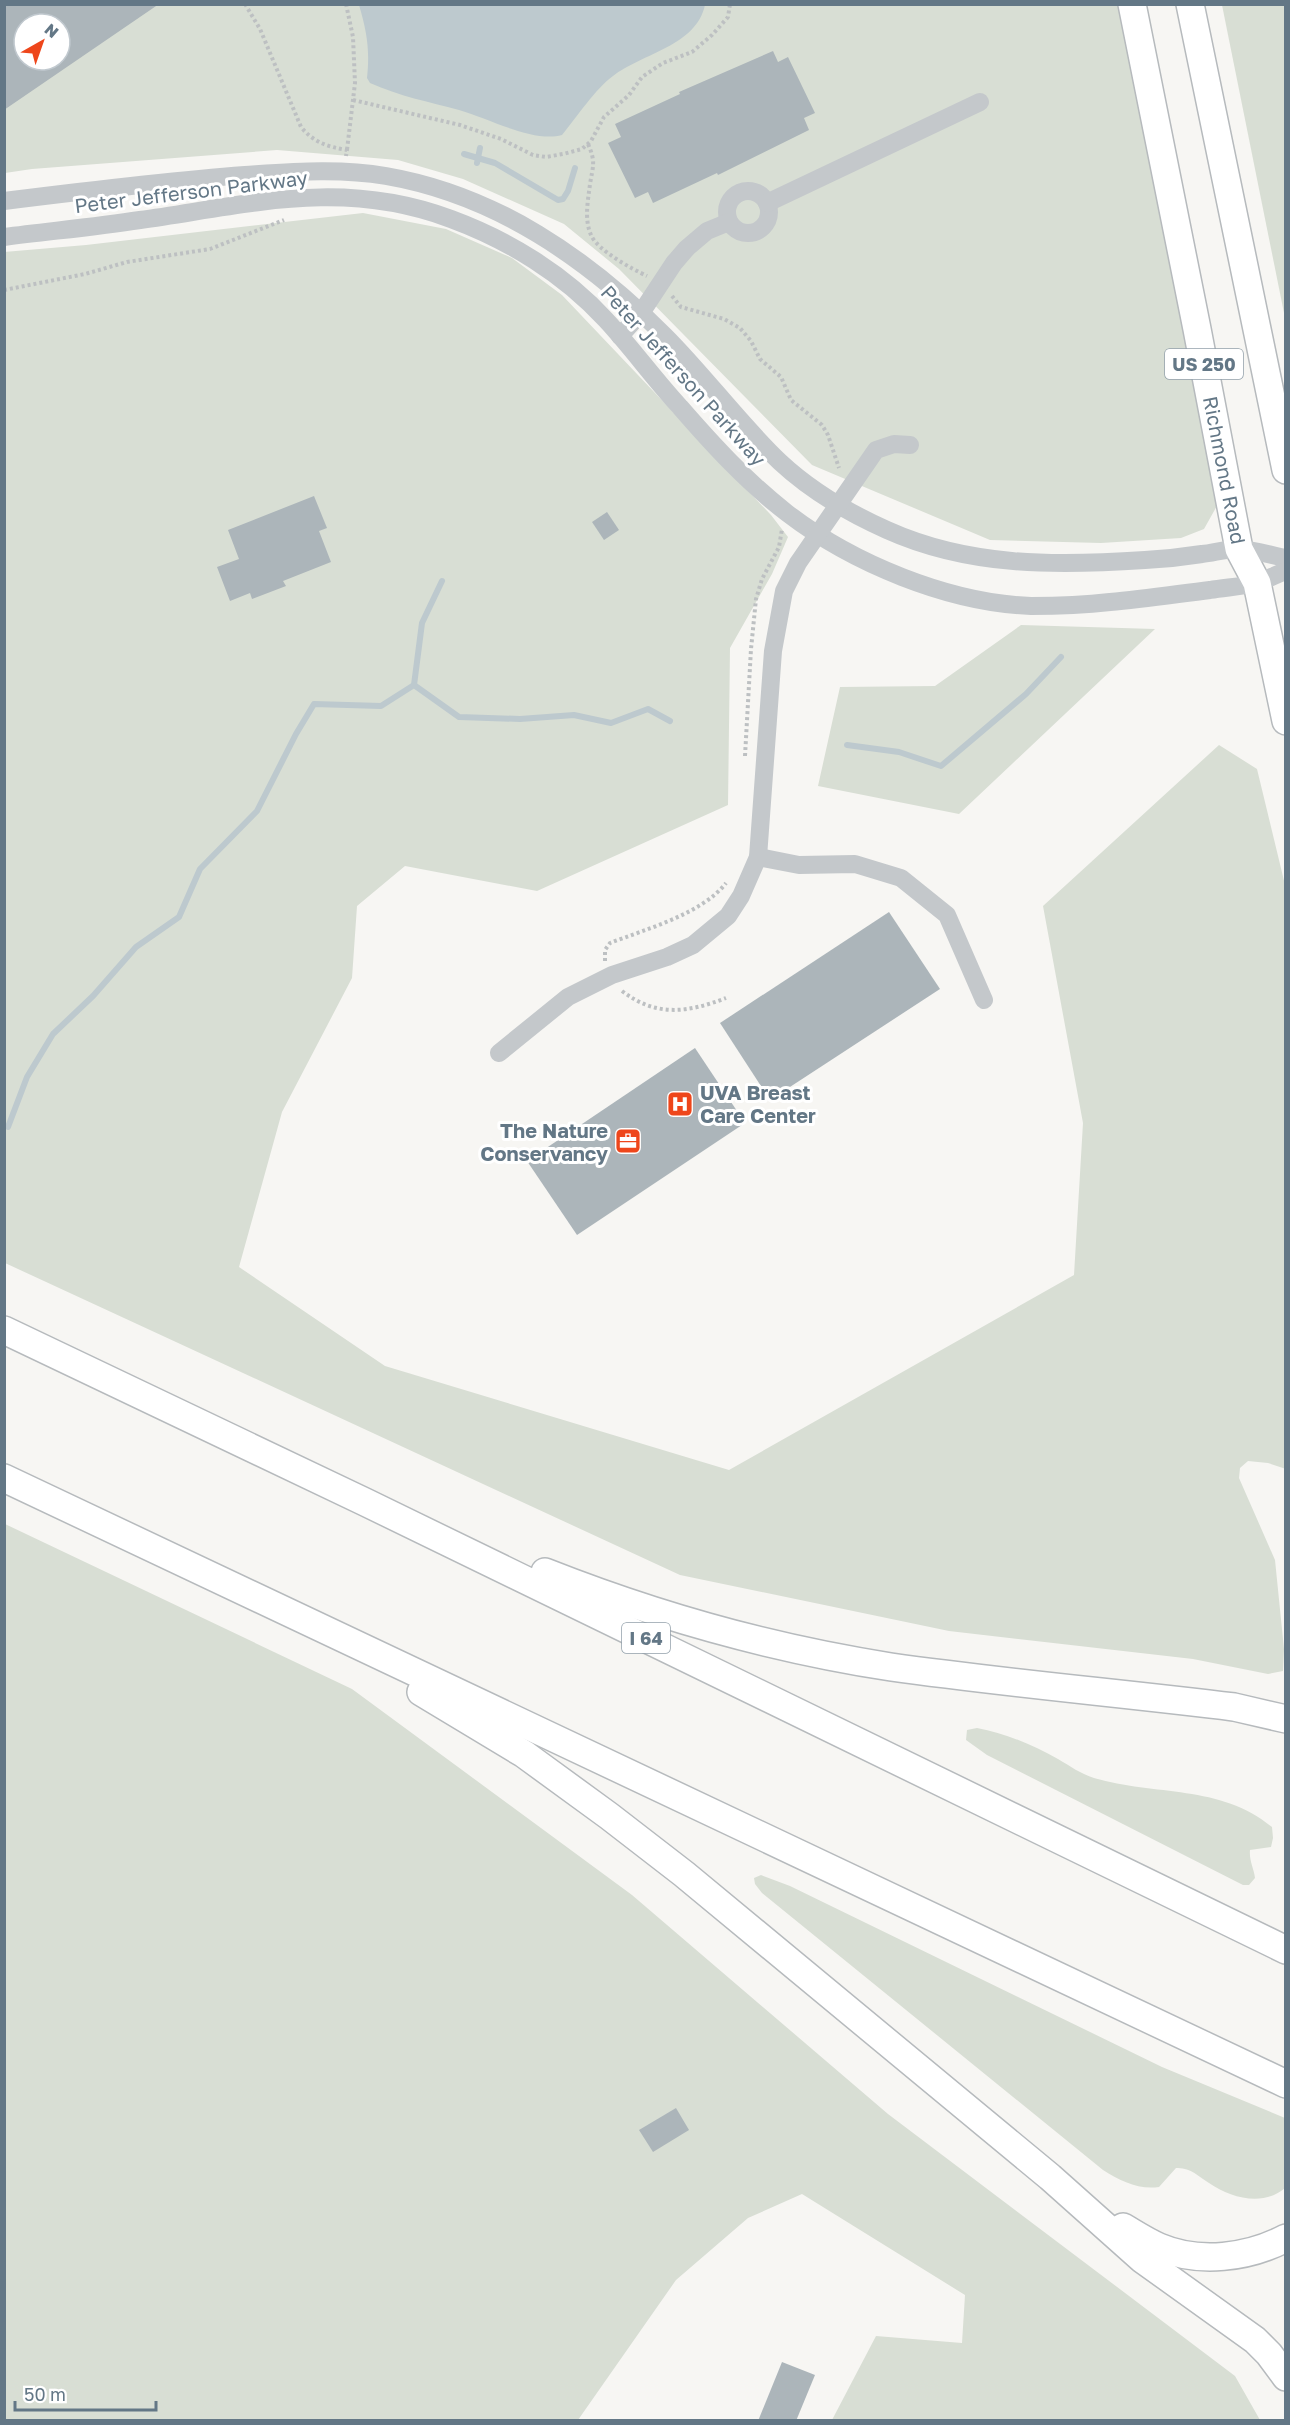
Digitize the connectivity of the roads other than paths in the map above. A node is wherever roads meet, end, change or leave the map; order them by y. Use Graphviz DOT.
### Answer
graph roads {
  1 [pos="1132,4"];
  2 [pos="1190,4"];
  3 [pos="980,102"];
  4 [pos="4,201"];
  5 [pos="767,202"];
  6 [pos="729,222"];
  7 [pos="4,237"];
  8 [pos="641,312"];
  9 [pos="620,336"];
  10 [pos="910,445"];
  11 [pos="1286,470"];
  12 [pos="838,504"];
  13 [pos="817,535"];
  14 [pos="1239,549"];
  15 [pos="1286,558"];
  16 [pos="1286,571"];
  17 [pos="1257,583"];
  18 [pos="1286,721"];
  19 [pos="758,856"];
  20 [pos="984,1000"];
  21 [pos="499,1053"];
  22 [pos="4,1330"];
  23 [pos="4,1478"];
  24 [pos="365,1502"];
  25 [pos="178,1559"];
  26 [pos="1286,1700"];
  27 [pos="1234,1707"];
  28 [pos="1286,1719"];
  29 [pos="1286,1950"];
  30 [pos="1286,2084"];
  31 [pos="1050,2177"];
  32 [pos="1286,2238"];
  33 [pos="1286,2377"];
  1 -- 14 [label="highway, Richmond Road / US 250"];
  2 -- 11 [label="highway, US 250"];
  3 -- 5 [label="street"];
  4 -- 8 [label="street, Peter Jefferson Parkway"];
  5 -- 6 [label="street"];
  5 -- 6 [label="street"];
  6 -- 8 [label="street"];
  7 -- 9 [label="street, Peter Jefferson Parkway"];
  8 -- 9 [label="street"];
  8 -- 12 [label="street, Peter Jefferson Parkway"];
  9 -- 13 [label="street, Peter Jefferson Parkway"];
  10 -- 12 [label="street"];
  12 -- 13 [label="street"];
  12 -- 14 [label="street, Peter Jefferson Parkway"];
  13 -- 17 [label="street, Peter Jefferson Parkway"];
  13 -- 19 [label="street"];
  14 -- 15 [label="street, Peter Jefferson Parkway"];
  14 -- 17 [label="highway, Richmond Road / US 250"];
  16 -- 17 [label="street, Peter Jefferson Parkway"];
  17 -- 18 [label="highway, Richmond Road / US 250"];
  19 -- 20 [label="street"];
  19 -- 21 [label="street"];
  22 -- 24 [label="highway, I 64"];
  23 -- 25 [label="highway"];
  24 -- 27 [label="highway"];
  24 -- 29 [label="highway, I 64"];
  25 -- 30 [label="highway"];
  25 -- 31 [label="highway"];
  26 -- 27 [label="highway"];
  27 -- 28 [label="highway"];
  31 -- 32 [label="highway"];
  31 -- 33 [label="highway"];
}
